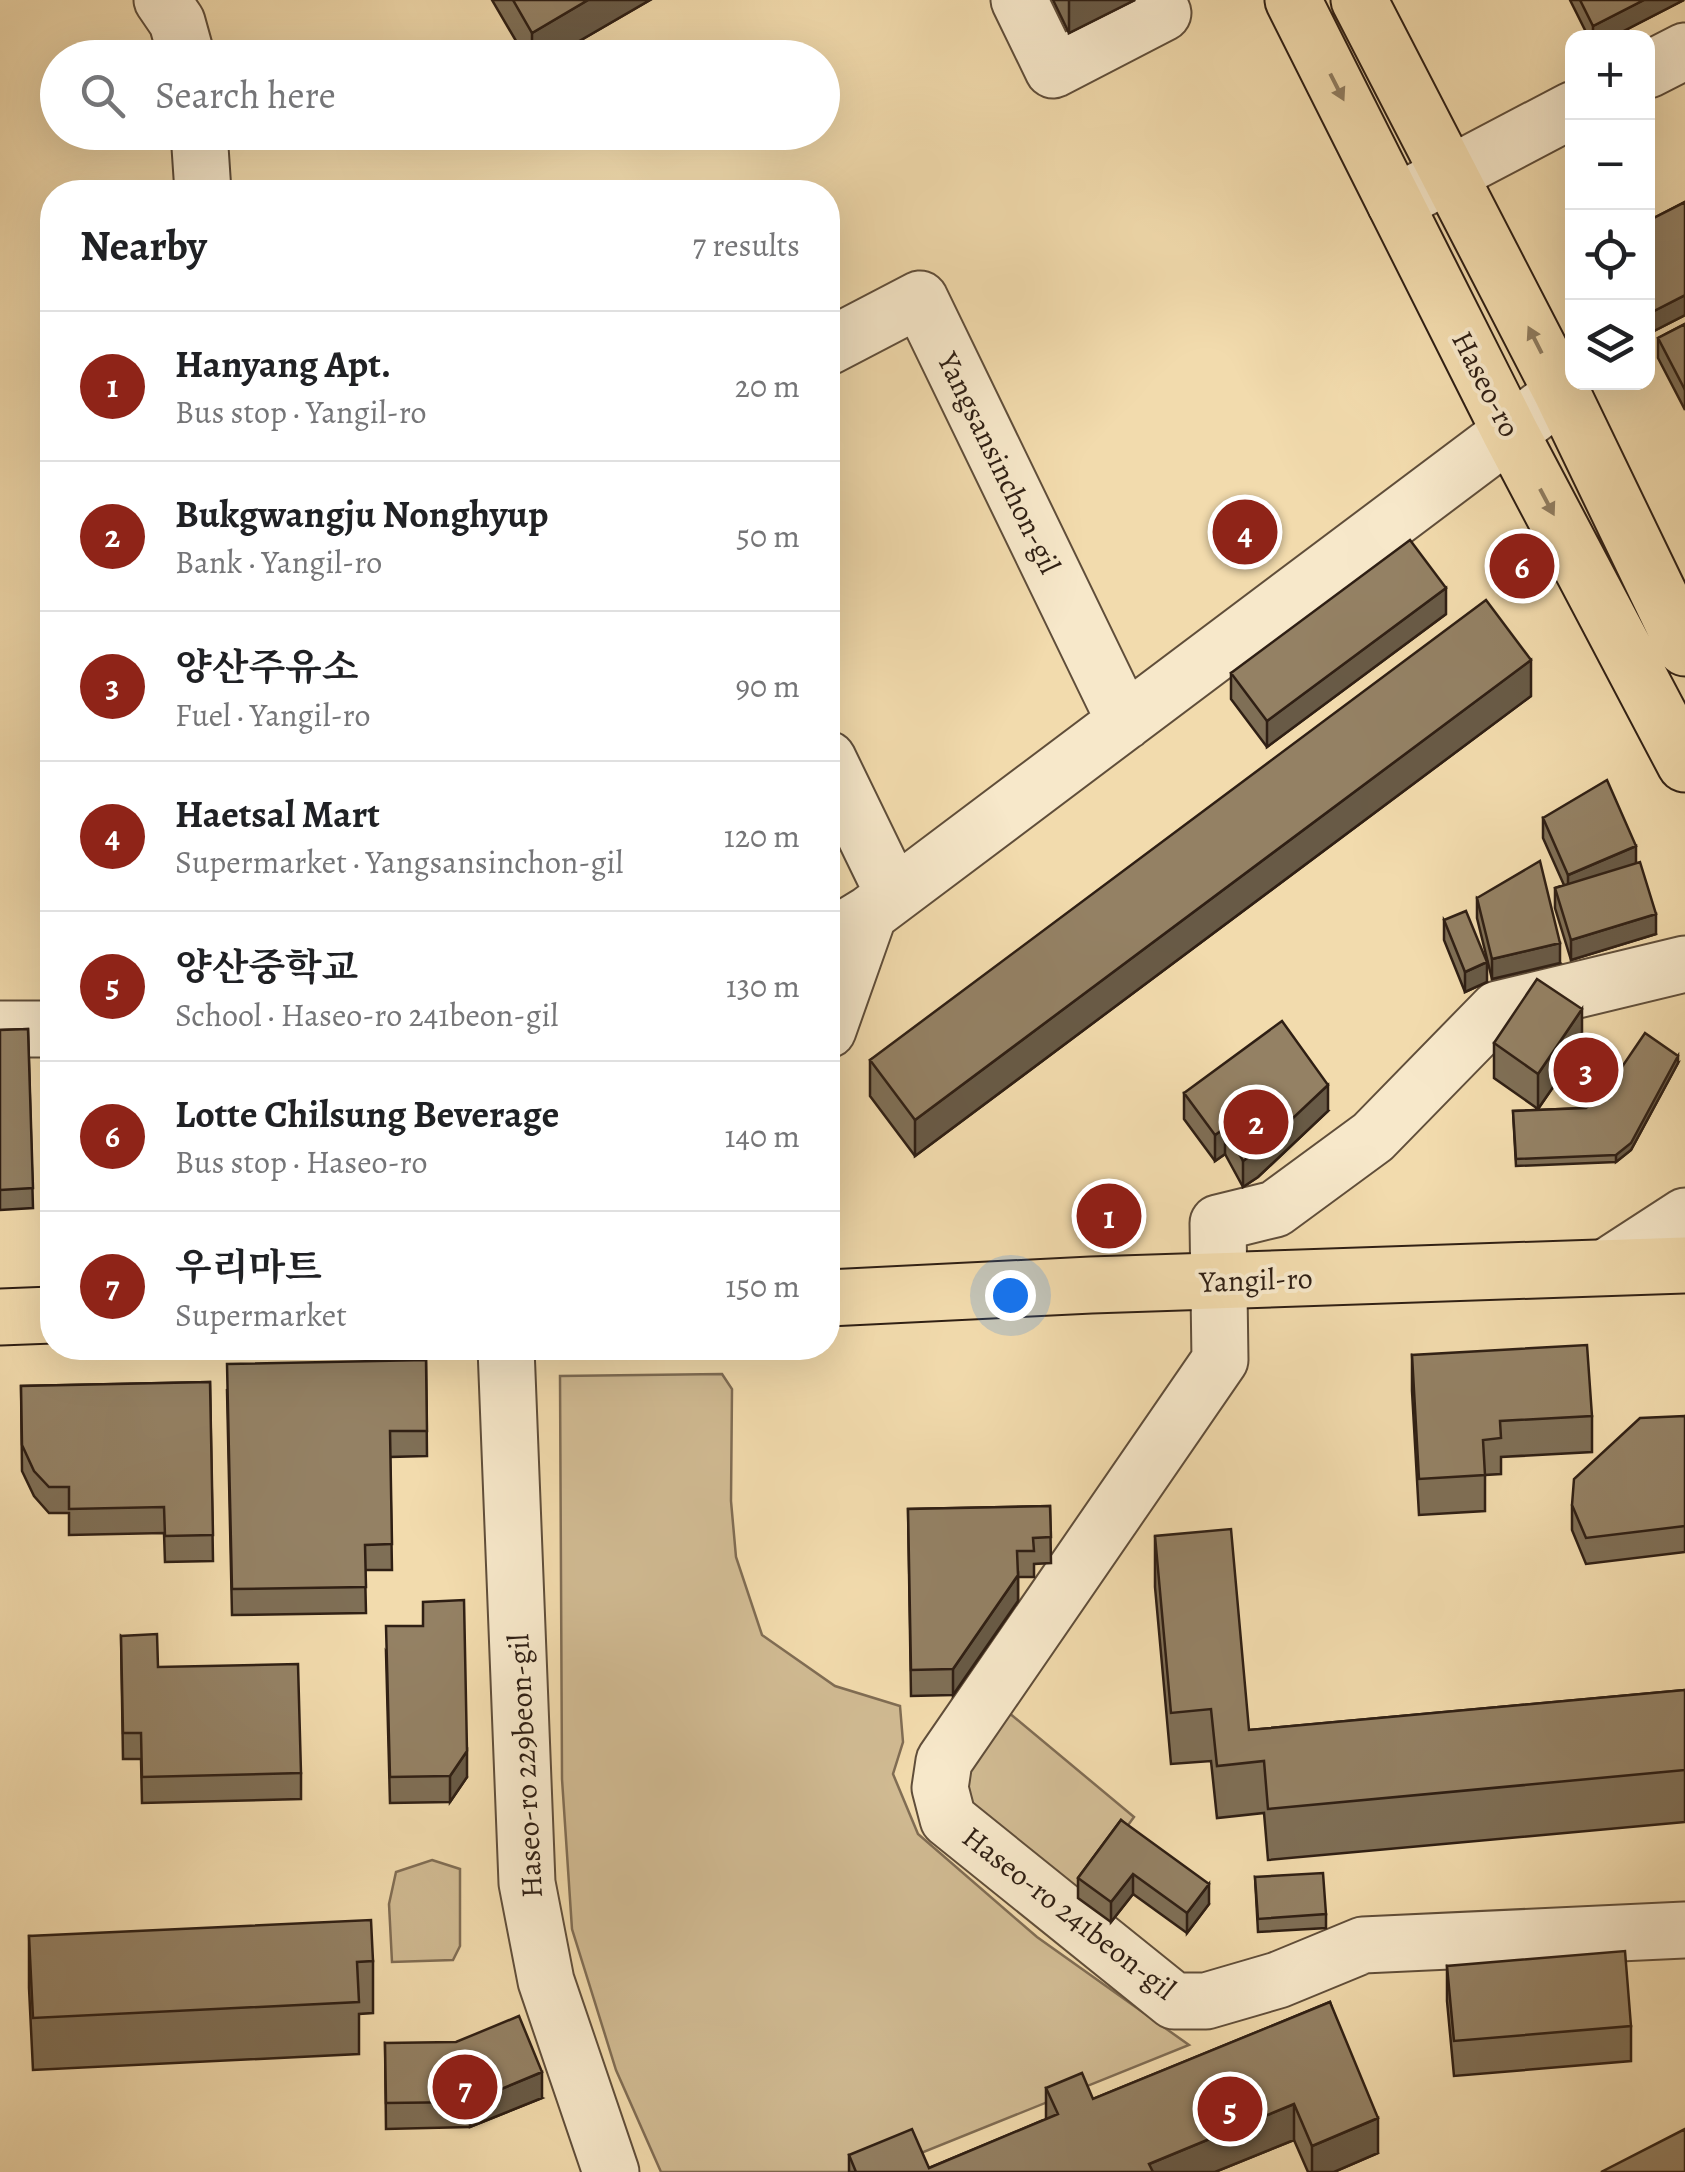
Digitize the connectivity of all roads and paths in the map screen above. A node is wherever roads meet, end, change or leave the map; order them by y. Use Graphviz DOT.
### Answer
graph roads {
  1 [pos="162,0"];
  2 [pos="1019,0"];
  3 [pos="1292,0"];
  4 [pos="1360,0"];
  5 [pos="1163,13"];
  6 [pos="183,40"];
  7 [pos="1685,50"];
  8 [pos="1655,66"];
  9 [pos="1565,114"];
  10 [pos="200,150"];
  11 [pos="1449,174"];
  12 [pos="202,180"];
  13 [pos="1395,202"];
  14 [pos="840,341"];
  15 [pos="1562,393"];
  16 [pos="1510,432"];
  17 [pos="1685,648"];
  18 [pos="1125,722"];
  19 [pos="1685,764"];
  20 [pos="840,813"];
  21 [pos="863,916"];
  22 [pos="1685,964"];
  23 [pos="840,991"];
  24 [pos="0,1029"];
  25 [pos="40,1030"];
  26 [pos="1685,1216"];
  27 [pos="1685,1265"];
  28 [pos="1608,1266"];
  29 [pos="1685,1281"];
  30 [pos="1220,1282"];
  31 [pos="840,1297"];
  32 [pos="40,1315"];
  33 [pos="0,1317"];
  34 [pos="506,1360"];
  35 [pos="1685,1930"];
  36 [pos="611,2172"];
  1 -- 6 [label="street"];
  2 -- 5 [label="street"];
  3 -- 13 [label="main road, Haseo-ro, one-way"];
  4 -- 11 [label="main road"];
  7 -- 8 [label="street"];
  9 -- 11 [label="street"];
  10 -- 12 [label="street"];
  11 -- 13 [label="street"];
  15 -- 11 [label="main road, one-way"];
  13 -- 16 [label="main road, Haseo-ro"];
  14 -- 18 [label="street, Yangsansinchon-gil"];
  15 -- 16 [label="street"];
  15 -- 17 [label="main road"];
  16 -- 18 [label="street"];
  16 -- 19 [label="main road, Haseo-ro, one-way"];
  18 -- 21 [label="street"];
  20 -- 21 [label="street"];
  21 -- 23 [label="street"];
  22 -- 30 [label="street, Haseo-ro 241beon-gil"];
  24 -- 25 [label="street"];
  26 -- 28 [label="street"];
  27 -- 28 [label="main road, Yangil-ro"];
  28 -- 29 [label="street"];
  28 -- 30 [label="main road, Yangil-ro"];
  30 -- 31 [label="main road, Yangil-ro"];
  30 -- 35 [label="street, Haseo-ro 241beon-gil"];
  32 -- 33 [label="main road"];
  34 -- 36 [label="street, Haseo-ro 229beon-gil"];
}
